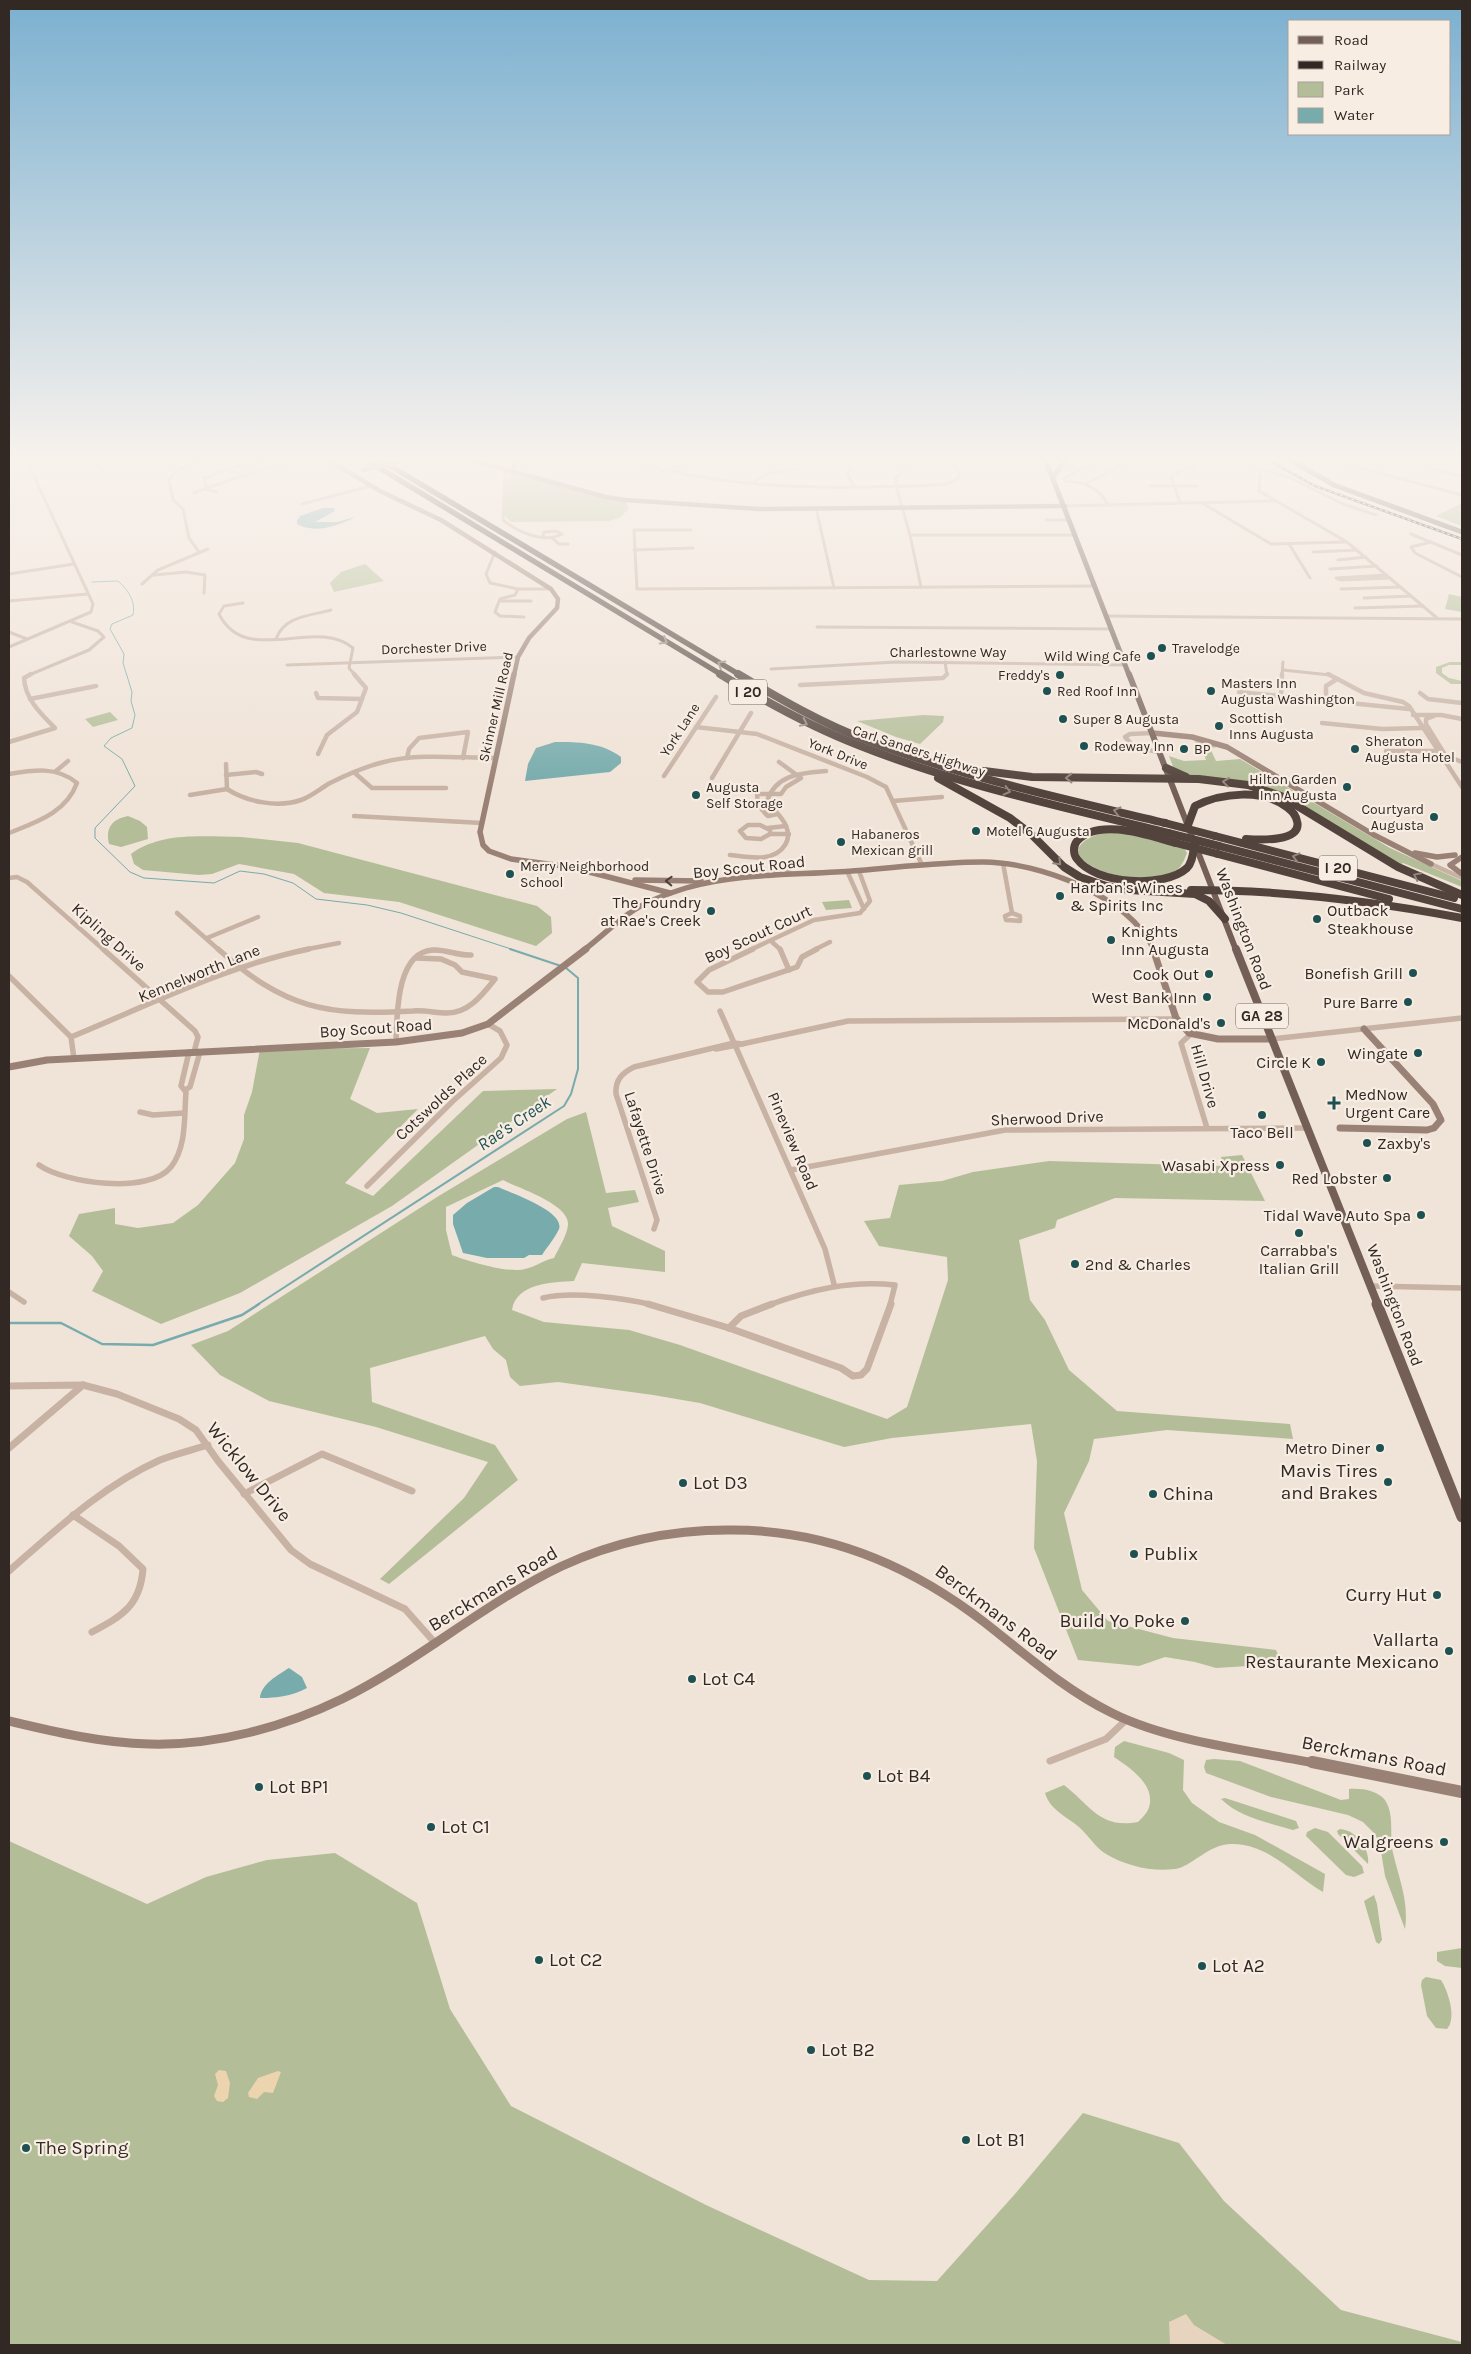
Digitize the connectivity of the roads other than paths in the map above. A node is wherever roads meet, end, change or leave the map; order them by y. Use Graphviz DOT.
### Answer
graph roads {
  1 [pos="29,571"];
  2 [pos="77,571"];
  3 [pos="160,571"];
  4 [pos="487,571"];
  5 [pos="524,571"];
  6 [pos="549,571"];
  7 [pos="567,571"];
  8 [pos="636,571"];
  9 [pos="830,571"];
  10 [pos="918,571"];
  11 [pos="1089,571"];
  12 [pos="1306,571"];
  13 [pos="1382,571"];
  14 [pos="1449,571"];
  15 [pos="9,574"];
  16 [pos="154,575"];
  17 [pos="1388,576"];
  18 [pos="1310,578"];
  19 [pos="1462,578"];
  20 [pos="142,584"];
  21 [pos="1095,586"];
  22 [pos="921,587"];
  23 [pos="1401,587"];
  24 [pos="834,588"];
  25 [pos="518,589"];
  26 [pos="551,589"];
  27 [pos="1341,589"];
  28 [pos="204,592"];
  29 [pos="88,594"];
  30 [pos="1411,596"];
  31 [pos="1364,598"];
  32 [pos="9,601"];
  33 [pos="499,601"];
  34 [pos="532,601"];
  35 [pos="243,603"];
  36 [pos="1423,606"];
  37 [pos="1355,608"];
  38 [pos="331,610"];
  39 [pos="1106,616"];
  40 [pos="524,617"];
  41 [pos="1437,618"];
  42 [pos="1462,619"];
  43 [pos="72,622"];
  44 [pos="817,627"];
  45 [pos="1111,629"];
  46 [pos="9,632"];
  47 [pos="27,639"];
  48 [pos="276,639"];
  49 [pos="9,646"];
  50 [pos="518,657"];
  51 [pos="351,662"];
  52 [pos="946,662"];
  53 [pos="1283,662"];
  54 [pos="287,665"];
  55 [pos="1124,665"];
  56 [pos="771,669"];
  57 [pos="1283,670"];
  58 [pos="1337,678"];
  59 [pos="800,685"];
  60 [pos="96,686"];
  61 [pos="1239,692"];
  62 [pos="316,693"];
  63 [pos="1420,693"];
  64 [pos="716,697"];
  65 [pos="1282,697"];
  66 [pos="30,699"];
  67 [pos="362,699"];
  68 [pos="1326,701"];
  69 [pos="1462,703"];
  70 [pos="1410,709"];
  71 [pos="802,711"];
  72 [pos="752,713"];
  73 [pos="1413,715"];
  74 [pos="1434,716"];
  75 [pos="1462,719"];
  76 [pos="1322,723"];
  77 [pos="696,727"];
  78 [pos="1422,728"];
  79 [pos="739,732"];
  80 [pos="1153,733"];
  81 [pos="9,742"];
  82 [pos="1386,751"];
  83 [pos="1438,751"];
  84 [pos="1160,752"];
  85 [pos="318,754"];
  86 [pos="884,756"];
  87 [pos="407,758"];
  88 [pos="463,758"];
  89 [pos="495,758"];
  90 [pos="68,761"];
  91 [pos="780,762"];
  92 [pos="1462,762"];
  93 [pos="226,764"];
  94 [pos="1166,768"];
  95 [pos="56,771"];
  96 [pos="826,771"];
  97 [pos="9,774"];
  98 [pos="262,774"];
  99 [pos="356,774"];
  100 [pos="796,774"];
  101 [pos="226,775"];
  102 [pos="664,776"];
  103 [pos="712,778"];
  104 [pos="1170,780"];
  105 [pos="1199,780"];
  106 [pos="1462,787"];
  107 [pos="446,788"];
  108 [pos="227,789"];
  109 [pos="190,795"];
  110 [pos="768,795"];
  111 [pos="942,797"];
  112 [pos="893,801"];
  113 [pos="777,814"];
  114 [pos="354,816"];
  115 [pos="482,823"];
  116 [pos="1356,823"];
  117 [pos="1188,825"];
  118 [pos="786,826"];
  119 [pos="1168,827"];
  120 [pos="768,828"];
  121 [pos="9,833"];
  122 [pos="770,834"];
  123 [pos="789,834"];
  124 [pos="1214,835"];
  125 [pos="1195,843"];
  126 [pos="1219,850"];
  127 [pos="1412,852"];
  128 [pos="1462,852"];
  129 [pos="778,853"];
  130 [pos="730,854"];
  131 [pos="1455,855"];
  132 [pos="1462,857"];
  133 [pos="1003,863"];
  134 [pos="778,864"];
  135 [pos="1431,864"];
  136 [pos="922,865"];
  137 [pos="859,870"];
  138 [pos="847,872"];
  139 [pos="799,875"];
  140 [pos="1462,876"];
  141 [pos="9,878"];
  142 [pos="764,878"];
  143 [pos="735,879"];
  144 [pos="623,880"];
  145 [pos="1130,890"];
  146 [pos="1214,890"];
  147 [pos="670,893"];
  148 [pos="1462,895"];
  149 [pos="1462,900"];
  150 [pos="864,909"];
  151 [pos="1462,909"];
  152 [pos="177,913"];
  153 [pos="1012,913"];
  154 [pos="258,917"];
  155 [pos="1462,918"];
  156 [pos="1225,919"];
  157 [pos="207,938"];
  158 [pos="772,942"];
  159 [pos="830,942"];
  160 [pos="339,943"];
  161 [pos="471,955"];
  162 [pos="416,958"];
  163 [pos="242,967"];
  164 [pos="789,970"];
  165 [pos="9,976"];
  166 [pos="160,1002"];
  167 [pos="720,1010"];
  168 [pos="397,1012"];
  169 [pos="1462,1018"];
  170 [pos="1176,1019"];
  171 [pos="488,1024"];
  172 [pos="1364,1029"];
  173 [pos="1190,1034"];
  174 [pos="71,1037"];
  175 [pos="1272,1039"];
  176 [pos="396,1042"];
  177 [pos="735,1045"];
  178 [pos="194,1052"];
  179 [pos="74,1059"];
  180 [pos="9,1068"];
  181 [pos="185,1090"];
  182 [pos="140,1112"];
  183 [pos="184,1114"];
  184 [pos="1207,1128"];
  185 [pos="1308,1128"];
  186 [pos="1340,1128"];
  187 [pos="39,1165"];
  188 [pos="791,1170"];
  189 [pos="367,1186"];
  190 [pos="654,1229"];
  191 [pos="834,1284"];
  192 [pos="1371,1286"];
  193 [pos="1462,1288"];
  194 [pos="9,1292"];
  195 [pos="543,1298"];
  196 [pos="24,1302"];
  197 [pos="729,1328"];
  198 [pos="83,1385"];
  199 [pos="9,1386"];
  200 [pos="208,1445"];
  201 [pos="9,1448"];
  202 [pos="412,1492"];
  203 [pos="244,1494"];
  204 [pos="73,1515"];
  205 [pos="1462,1518"];
  206 [pos="9,1571"];
  207 [pos="92,1632"];
  208 [pos="436,1644"];
  209 [pos="1126,1720"];
  210 [pos="9,1721"];
  211 [pos="1050,1761"];
  212 [pos="1462,1792"];
  1 -- 15 [label="street"];
  2 -- 29 [label="street"];
  3 -- 16 [label="street"];
  4 -- 25 [label="street"];
  5 -- 26 [label="street"];
  6 -- 86 [label="highway, Carl Sanders Highway / I 20, one-way"];
  71 -- 7 [label="highway, Carl Sanders Highway / I 20, one-way"];
  8 -- 24 [label="street"];
  9 -- 24 [label="street"];
  10 -- 22 [label="street"];
  11 -- 21 [label="main road, Washington Road / GA 28"];
  12 -- 18 [label="street"];
  13 -- 17 [label="street"];
  14 -- 19 [label="street"];
  16 -- 20 [label="street"];
  16 -- 28 [label="street"];
  17 -- 17 [label="street"];
  17 -- 23 [label="street"];
  21 -- 22 [label="street"];
  21 -- 39 [label="main road, Washington Road / GA 28"];
  22 -- 24 [label="street"];
  23 -- 27 [label="street"];
  23 -- 30 [label="street"];
  25 -- 26 [label="street"];
  25 -- 33 [label="street"];
  26 -- 50 [label="street, Skinner Mill Road"];
  29 -- 32 [label="street"];
  29 -- 43 [label="street"];
  30 -- 31 [label="street"];
  30 -- 36 [label="street"];
  33 -- 34 [label="street"];
  33 -- 40 [label="street"];
  35 -- 48 [label="street"];
  36 -- 37 [label="street"];
  36 -- 41 [label="street"];
  38 -- 48 [label="street"];
  39 -- 41 [label="street"];
  39 -- 45 [label="main road, Washington Road / GA 28"];
  41 -- 42 [label="street"];
  43 -- 47 [label="street"];
  43 -- 66 [label="street"];
  44 -- 45 [label="street"];
  45 -- 55 [label="main road, Washington Road / GA 28"];
  46 -- 47 [label="street"];
  47 -- 49 [label="street"];
  48 -- 51 [label="street"];
  50 -- 51 [label="street, Dorchester Drive"];
  50 -- 89 [label="street, Skinner Mill Road"];
  51 -- 54 [label="street, Dorchester Drive"];
  51 -- 67 [label="street"];
  52 -- 55 [label="street, Charlestowne Way"];
  52 -- 56 [label="street, Charlestowne Way"];
  52 -- 59 [label="street"];
  53 -- 57 [label="street"];
  55 -- 80 [label="main road, Washington Road / GA 28"];
  57 -- 58 [label="street"];
  57 -- 65 [label="street"];
  58 -- 68 [label="street"];
  58 -- 70 [label="street"];
  60 -- 66 [label="street"];
  61 -- 65 [label="street"];
  62 -- 67 [label="street"];
  63 -- 69 [label="street"];
  64 -- 77 [label="street, York Lane"];
  65 -- 68 [label="street"];
  66 -- 81 [label="street"];
  67 -- 85 [label="street"];
  68 -- 70 [label="street"];
  70 -- 73 [label="street"];
  104 -- 71 [label="highway, one-way"];
  119 -- 71 [label="highway, Carl Sanders Highway / I 20, one-way"];
  72 -- 79 [label="street"];
  73 -- 74 [label="street"];
  73 -- 78 [label="street"];
  74 -- 75 [label="street"];
  74 -- 92 [label="street"];
  76 -- 78 [label="street"];
  77 -- 79 [label="street, York Drive"];
  77 -- 102 [label="street, York Lane"];
  78 -- 83 [label="street"];
  79 -- 103 [label="street"];
  79 -- 112 [label="street, York Drive"];
  80 -- 84 [label="main road, Washington Road / GA 28"];
  80 -- 84 [label="street"];
  80 -- 116 [label="street"];
  82 -- 83 [label="street"];
  83 -- 106 [label="street"];
  84 -- 94 [label="main road, Washington Road / GA 28"];
  86 -- 119 [label="highway, Carl Sanders Highway / I 20, one-way"];
  86 -- 145 [label="highway, one-way"];
  87 -- 88 [label="street"];
  87 -- 88 [label="street"];
  87 -- 99 [label="street"];
  88 -- 89 [label="street"];
  89 -- 115 [label="street, Skinner Mill Road"];
  90 -- 95 [label="street"];
  91 -- 100 [label="street"];
  93 -- 101 [label="street"];
  94 -- 104 [label="main road, Washington Road / GA 28"];
  94 -- 105 [label="highway"];
  95 -- 97 [label="street"];
  95 -- 121 [label="street"];
  96 -- 100 [label="street"];
  98 -- 101 [label="street"];
  99 -- 107 [label="street"];
  99 -- 108 [label="street"];
  100 -- 110 [label="street"];
  100 -- 110 [label="street"];
  101 -- 108 [label="street"];
  104 -- 105 [label="highway"];
  104 -- 117 [label="main road, Washington Road / GA 28"];
  148 -- 105 [label="highway, one-way"];
  108 -- 109 [label="street"];
  110 -- 113 [label="street"];
  110 -- 113 [label="street"];
  111 -- 112 [label="street"];
  112 -- 136 [label="street, York Drive"];
  113 -- 118 [label="street"];
  114 -- 115 [label="street"];
  115 -- 144 [label="street, Skinner Mill Road"];
  116 -- 127 [label="street"];
  116 -- 135 [label="street"];
  117 -- 124 [label="highway"];
  117 -- 125 [label="main road, Washington Road / GA 28"];
  118 -- 120 [label="street"];
  118 -- 123 [label="street"];
  119 -- 124 [label="highway, Carl Sanders Highway / I 20, bridge"];
  119 -- 126 [label="highway, Carl Sanders Highway / I 20, bridge"];
  120 -- 122 [label="street"];
  120 -- 122 [label="street"];
  122 -- 123 [label="street"];
  123 -- 129 [label="street"];
  149 -- 124 [label="highway, Carl Sanders Highway / I 20, one-way"];
  125 -- 126 [label="highway, bridge"];
  125 -- 146 [label="main road, Washington Road / GA 28"];
  126 -- 151 [label="highway, Carl Sanders Highway / I 20"];
  126 -- 155 [label="highway"];
  127 -- 131 [label="street"];
  127 -- 135 [label="street"];
  128 -- 131 [label="street"];
  129 -- 130 [label="street"];
  129 -- 134 [label="street"];
  131 -- 135 [label="street"];
  132 -- 140 [label="street"];
  133 -- 136 [label="street, Boy Scout Road"];
  133 -- 153 [label="street"];
  133 -- 170 [label="street, Boy Scout Road"];
  134 -- 139 [label="street"];
  134 -- 142 [label="street"];
  135 -- 140 [label="street"];
  136 -- 137 [label="street, Boy Scout Road"];
  137 -- 138 [label="street, Boy Scout Road"];
  137 -- 150 [label="street"];
  138 -- 139 [label="street, Boy Scout Road"];
  138 -- 150 [label="street"];
  139 -- 142 [label="street, Boy Scout Road"];
  141 -- 166 [label="street, Kipling Drive"];
  142 -- 143 [label="street, Boy Scout Road"];
  143 -- 144 [label="street, one-way"];
  143 -- 147 [label="street, Boy Scout Road"];
  144 -- 147 [label="street, Skinner Mill Road"];
  145 -- 146 [label="highway"];
  145 -- 156 [label="highway"];
  146 -- 155 [label="highway"];
  146 -- 156 [label="main road, Washington Road / GA 28"];
  147 -- 171 [label="street, Boy Scout Road"];
  150 -- 158 [label="street, Boy Scout Court"];
  152 -- 157 [label="street"];
  154 -- 157 [label="street"];
  156 -- 175 [label="main road, Washington Road / GA 28"];
  157 -- 163 [label="street"];
  158 -- 164 [label="street"];
  158 -- 164 [label="street, Boy Scout Court"];
  159 -- 164 [label="street, Boy Scout Court"];
  160 -- 163 [label="street, Kennelworth Lane"];
  161 -- 162 [label="street"];
  162 -- 168 [label="street"];
  162 -- 168 [label="street"];
  163 -- 166 [label="street, Kennelworth Lane"];
  163 -- 168 [label="street"];
  165 -- 174 [label="street"];
  166 -- 174 [label="street, Kennelworth Lane"];
  166 -- 178 [label="street, Kipling Drive"];
  167 -- 177 [label="street, Pineview Road"];
  168 -- 176 [label="street"];
  169 -- 172 [label="street"];
  170 -- 173 [label="street, Boy Scout Road"];
  170 -- 177 [label="street, Lafayette Drive"];
  171 -- 176 [label="street, Boy Scout Road"];
  171 -- 189 [label="street, Cotswolds Place"];
  172 -- 175 [label="street"];
  172 -- 186 [label="street"];
  173 -- 175 [label="street"];
  173 -- 184 [label="street, Hill Drive"];
  174 -- 179 [label="street"];
  175 -- 185 [label="main road, Washington Road / GA 28"];
  176 -- 178 [label="street, Boy Scout Road"];
  177 -- 188 [label="street, Pineview Road"];
  177 -- 190 [label="street, Lafayette Drive"];
  178 -- 179 [label="street, Boy Scout Road"];
  178 -- 181 [label="street, Kipling Drive"];
  178 -- 181 [label="street, Kipling Drive"];
  179 -- 180 [label="street, Boy Scout Road"];
  181 -- 183 [label="street, Kipling Drive"];
  182 -- 183 [label="street"];
  183 -- 187 [label="street, Kipling Drive"];
  184 -- 185 [label="street, Sherwood Drive"];
  184 -- 188 [label="street, Sherwood Drive"];
  185 -- 192 [label="main road, Washington Road / GA 28"];
  188 -- 191 [label="street, Pineview Road"];
  191 -- 197 [label="street"];
  191 -- 197 [label="street"];
  192 -- 193 [label="street"];
  192 -- 205 [label="main road, Washington Road / GA 28"];
  194 -- 196 [label="street"];
  195 -- 197 [label="street"];
  198 -- 199 [label="street, Wicklow Drive"];
  198 -- 200 [label="street, Wicklow Drive"];
  198 -- 201 [label="street"];
  200 -- 203 [label="street, Wicklow Drive"];
  200 -- 204 [label="street"];
  202 -- 203 [label="street"];
  203 -- 208 [label="street, Wicklow Drive"];
  204 -- 206 [label="street"];
  204 -- 207 [label="street"];
  208 -- 209 [label="street, Berckmans Road"];
  208 -- 210 [label="street, Berckmans Road"];
  209 -- 211 [label="street"];
  209 -- 212 [label="street, Berckmans Road"];
}
